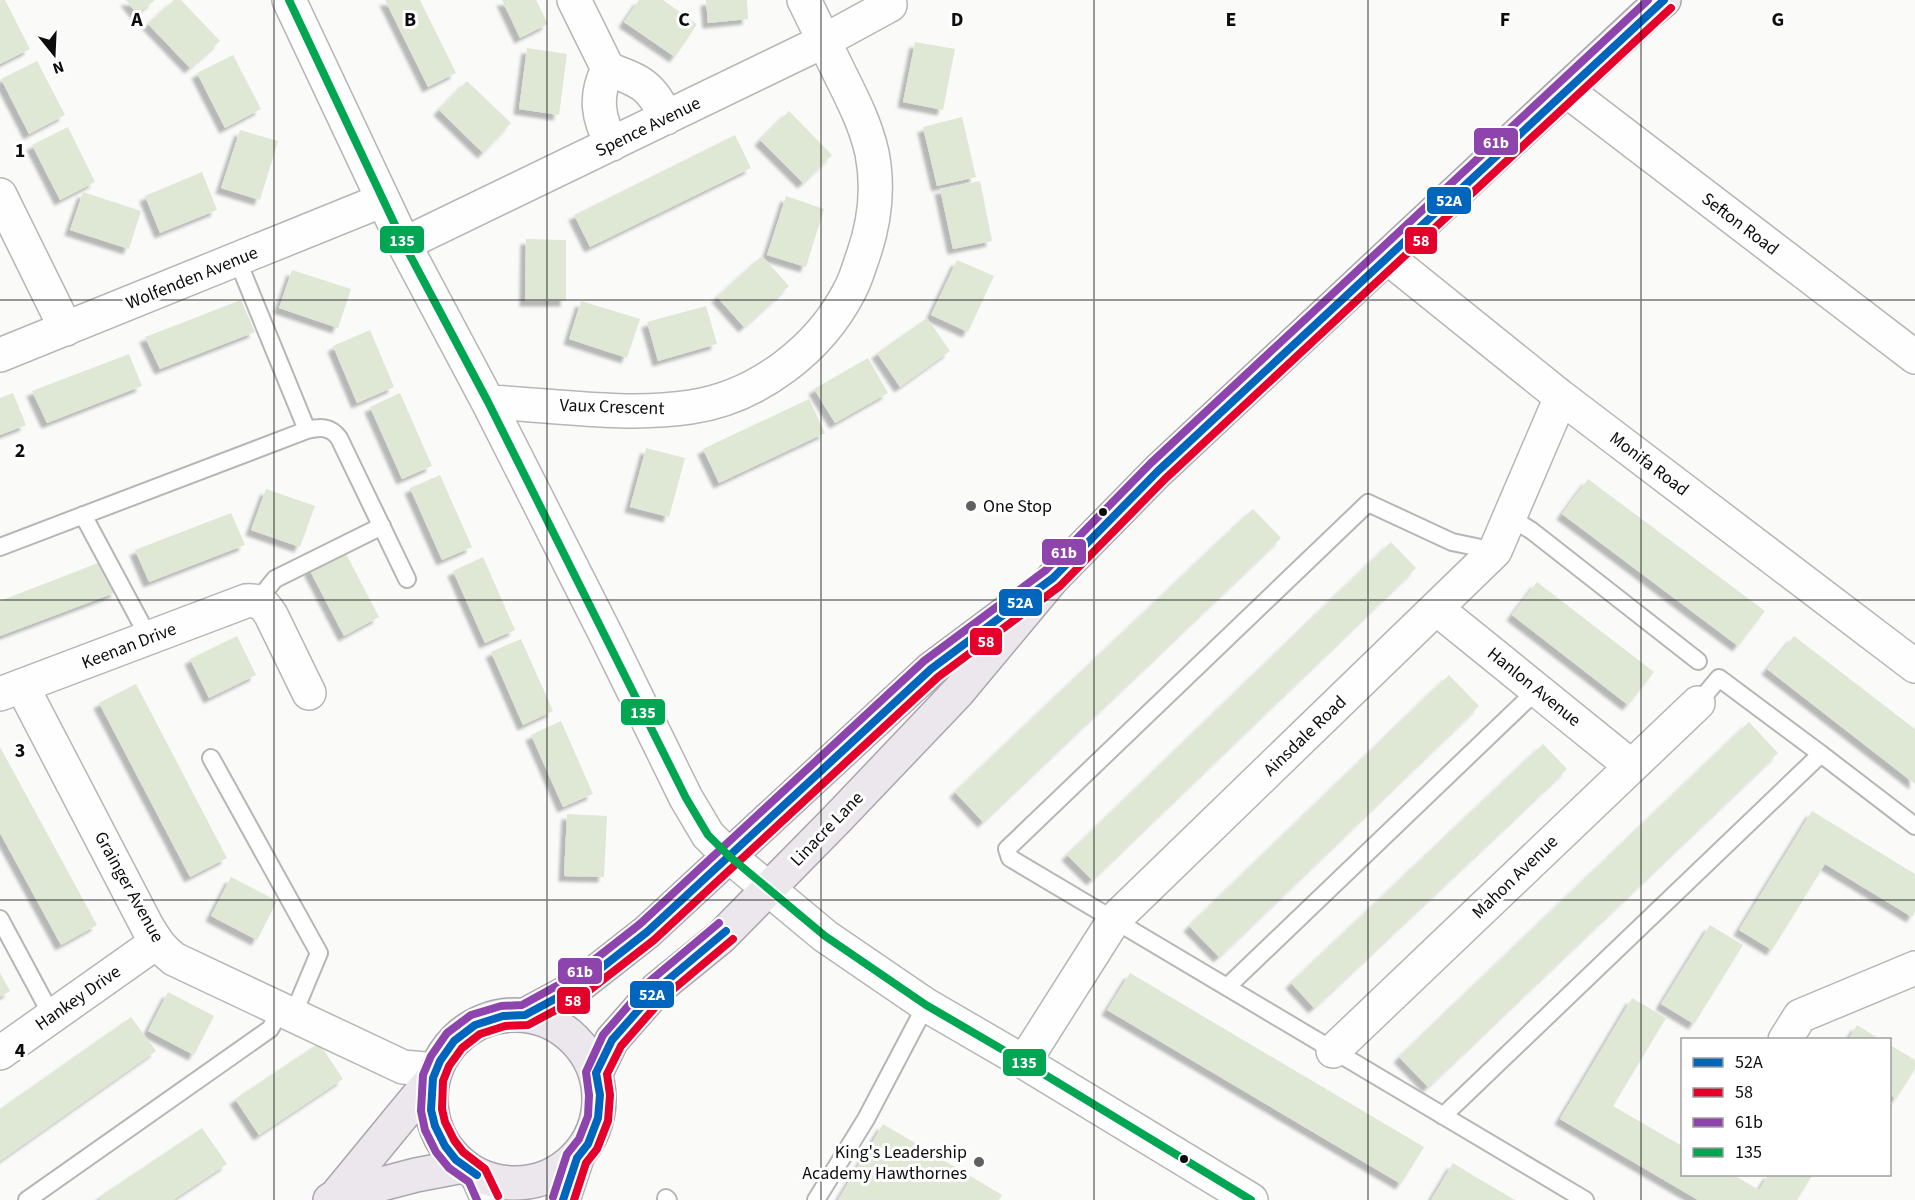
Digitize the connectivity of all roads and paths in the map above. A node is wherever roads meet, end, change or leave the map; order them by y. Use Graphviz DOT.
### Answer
graph roads {
  1 [pos="288,0"];
  2 [pos="574,0"];
  3 [pos="804,0"];
  4 [pos="1664,0"];
  5 [pos="890,5"];
  6 [pos="824,41"];
  7 [pos="608,69"];
  8 [pos="1566,90"];
  9 [pos="666,118"];
  10 [pos="612,144"];
  11 [pos="0,195"];
  12 [pos="383,200"];
  13 [pos="404,244"];
  14 [pos="1387,257"];
  15 [pos="237,259"];
  16 [pos="66,328"];
  17 [pos="0,355"];
  18 [pos="1915,357"];
  19 [pos="1561,397"];
  20 [pos="488,402"];
  21 [pos="307,430"];
  22 [pos="83,515"];
  23 [pos="1510,517"];
  24 [pos="382,526"];
  25 [pos="0,547"];
  26 [pos="1495,551"];
  27 [pos="1053,578"];
  28 [pos="407,579"];
  29 [pos="258,600"];
  30 [pos="1437,609"];
  31 [pos="149,639"];
  32 [pos="1698,661"];
  33 [pos="1913,661"];
  34 [pos="11,690"];
  35 [pos="1537,690"];
  36 [pos="309,693"];
  37 [pos="1698,703"];
  38 [pos="1821,754"];
  39 [pos="212,758"];
  40 [pos="1631,766"];
  41 [pos="1915,826"];
  42 [pos="729,856"];
  43 [pos="769,888"];
  44 [pos="0,919"];
  45 [pos="1114,920"];
  46 [pos="157,942"];
  47 [pos="1915,968"];
  48 [pos="1227,987"];
  49 [pos="926,1005"];
  50 [pos="288,1012"];
  51 [pos="525,1015"];
  52 [pos="52,1016"];
  53 [pos="1786,1038"];
  54 [pos="1333,1051"];
  55 [pos="0,1053"];
  56 [pos="1024,1062"];
  57 [pos="596,1073"];
  58 [pos="435,1074"];
  59 [pos="1443,1116"];
  60 [pos="577,1158"];
  61 [pos="476,1180"];
  62 [pos="333,1198"];
  63 [pos="27,1200"];
  64 [pos="563,1200"];
  65 [pos="816,1200"];
  66 [pos="1251,1200"];
  67 [pos="1585,1200"];
  1 -- 12 [label="street"];
  2 -- 7 [label="street"];
  3 -- 6 [label="street, Vaux Crescent"];
  4 -- 8 [label="main road, Linacre Lane"];
  5 -- 6 [label="street, Spence Avenue"];
  6 -- 9 [label="street, Spence Avenue"];
  6 -- 20 [label="street, Vaux Crescent"];
  7 -- 9 [label="street"];
  7 -- 10 [label="street"];
  8 -- 14 [label="main road, Linacre Lane"];
  8 -- 18 [label="street, Sefton Road"];
  9 -- 10 [label="street, Spence Avenue"];
  10 -- 13 [label="street, Spence Avenue"];
  11 -- 16 [label="street"];
  12 -- 13 [label="street"];
  12 -- 15 [label="street, Wolfenden Avenue"];
  13 -- 20 [label="street"];
  14 -- 19 [label="street, Monifa Road"];
  14 -- 27 [label="main road, Linacre Lane"];
  15 -- 16 [label="street, Wolfenden Avenue"];
  15 -- 21 [label="lane"];
  16 -- 17 [label="street, Wolfenden Avenue"];
  19 -- 23 [label="street, Ainsdale Road"];
  19 -- 33 [label="street, Monifa Road"];
  20 -- 42 [label="street"];
  21 -- 22 [label="lane"];
  21 -- 24 [label="lane"];
  22 -- 25 [label="lane"];
  22 -- 31 [label="lane"];
  23 -- 26 [label="street, Ainsdale Road"];
  23 -- 32 [label="lane"];
  24 -- 28 [label="lane"];
  24 -- 29 [label="lane"];
  26 -- 30 [label="street, Ainsdale Road"];
  26 -- 45 [label="lane"];
  27 -- 42 [label="main road, Linacre Lane"];
  27 -- 43 [label="main road, Linacre Lane"];
  29 -- 31 [label="street, Keenan Drive"];
  29 -- 36 [label="street"];
  30 -- 35 [label="street, Hanlon Avenue"];
  30 -- 45 [label="street, Ainsdale Road"];
  31 -- 34 [label="street, Keenan Drive"];
  34 -- 46 [label="street, Grainger Avenue"];
  35 -- 40 [label="street, Hanlon Avenue"];
  35 -- 48 [label="lane"];
  37 -- 38 [label="lane"];
  37 -- 40 [label="street, Mahon Avenue"];
  38 -- 41 [label="lane"];
  38 -- 59 [label="lane"];
  39 -- 50 [label="lane"];
  40 -- 54 [label="street, Mahon Avenue"];
  42 -- 43 [label="street"];
  42 -- 51 [label="main road, Linacre Lane"];
  43 -- 49 [label="street"];
  43 -- 57 [label="main road, Linacre Lane"];
  44 -- 52 [label="lane"];
  45 -- 48 [label="lane"];
  45 -- 56 [label="street, Ainsdale Road"];
  46 -- 50 [label="street, Grainger Avenue"];
  46 -- 52 [label="street, Hankey Drive"];
  47 -- 53 [label="street"];
  48 -- 54 [label="lane"];
  49 -- 56 [label="street"];
  49 -- 65 [label="lane"];
  50 -- 58 [label="street, Grainger Avenue"];
  50 -- 63 [label="lane"];
  51 -- 57 [label="main road"];
  51 -- 58 [label="main road"];
  52 -- 55 [label="street, Hankey Drive"];
  54 -- 59 [label="lane"];
  56 -- 66 [label="street"];
  57 -- 60 [label="main road"];
  58 -- 61 [label="main road"];
  58 -- 62 [label="main road"];
  59 -- 67 [label="lane"];
  60 -- 61 [label="main road"];
  60 -- 64 [label="street"];
  61 -- 62 [label="main road"];
}
